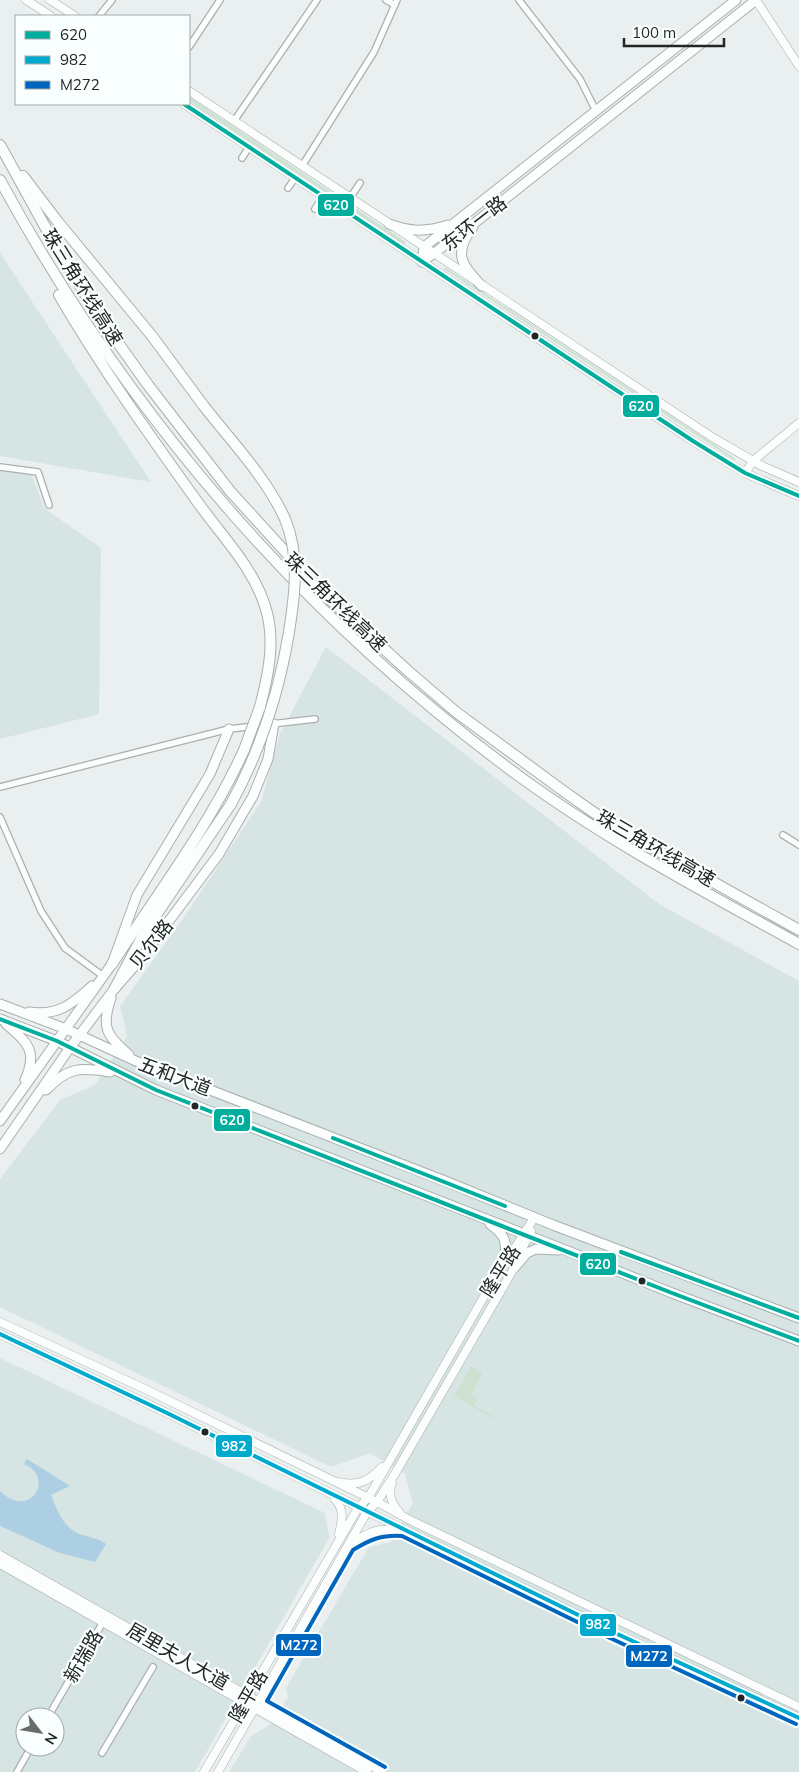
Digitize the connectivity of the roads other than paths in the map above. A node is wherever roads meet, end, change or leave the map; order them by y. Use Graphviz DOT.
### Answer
graph roads {
  1 [pos="26,0"];
  2 [pos="50,0"];
  3 [pos="112,0"];
  4 [pos="220,0"];
  5 [pos="317,0"];
  6 [pos="386,0"];
  7 [pos="519,0"];
  8 [pos="736,0"];
  9 [pos="756,0"];
  10 [pos="396,2"];
  11 [pos="49,15"];
  12 [pos="73,15"];
  13 [pos="100,15"];
  14 [pos="190,45"];
  15 [pos="799,66"];
  16 [pos="190,92"];
  17 [pos="186,105"];
  18 [pos="596,111"];
  19 [pos="234,121"];
  20 [pos="1,146"];
  21 [pos="249,147"];
  22 [pos="242,158"];
  23 [pos="302,166"];
  24 [pos="295,178"];
  25 [pos="0,180"];
  26 [pos="360,183"];
  27 [pos="288,188"];
  28 [pos="323,196"];
  29 [pos="350,198"];
  30 [pos="315,209"];
  31 [pos="21,218"];
  32 [pos="480,218"];
  33 [pos="457,221"];
  34 [pos="389,224"];
  35 [pos="424,247"];
  36 [pos="434,254"];
  37 [pos="422,262"];
  38 [pos="482,286"];
  39 [pos="799,423"];
  40 [pos="752,461"];
  41 [pos="0,467"];
  42 [pos="746,473"];
  43 [pos="799,482"];
  44 [pos="799,496"];
  45 [pos="48,505"];
  46 [pos="315,719"];
  47 [pos="274,724"];
  48 [pos="229,729"];
  49 [pos="0,787"];
  50 [pos="0,817"];
  51 [pos="783,835"];
  52 [pos="799,845"];
  53 [pos="799,930"];
  54 [pos="799,944"];
  55 [pos="112,964"];
  56 [pos="103,976"];
  57 [pos="115,988"];
  58 [pos="0,1004"];
  59 [pos="12,1009"];
  60 [pos="0,1019"];
  61 [pos="66,1029"];
  62 [pos="80,1036"];
  63 [pos="57,1041"];
  64 [pos="69,1049"];
  65 [pos="138,1062"];
  66 [pos="124,1075"];
  67 [pos="18,1096"];
  68 [pos="28,1108"];
  69 [pos="0,1121"];
  70 [pos="0,1149"];
  71 [pos="480,1217"];
  72 [pos="534,1218"];
  73 [pos="526,1235"];
  74 [pos="573,1252"];
  75 [pos="504,1262"];
  76 [pos="514,1268"];
  77 [pos="799,1318"];
  78 [pos="0,1322"];
  79 [pos="0,1334"];
  80 [pos="799,1341"];
  81 [pos="391,1459"];
  82 [pos="396,1472"];
  83 [pos="325,1477"];
  84 [pos="321,1490"];
  85 [pos="368,1498"];
  86 [pos="377,1502"];
  87 [pos="358,1508"];
  88 [pos="367,1512"];
  89 [pos="410,1520"];
  90 [pos="404,1530"];
  91 [pos="336,1545"];
  92 [pos="348,1546"];
  93 [pos="0,1555"];
  94 [pos="0,1564"];
  95 [pos="103,1622"];
  96 [pos="152,1668"];
  97 [pos="246,1700"];
  98 [pos="256,1705"];
  99 [pos="54,1707"];
  100 [pos="799,1707"];
  101 [pos="799,1718"];
  102 [pos="102,1753"];
  103 [pos="25,1757"];
  104 [pos="17,1772"];
  105 [pos="204,1772"];
  106 [pos="218,1772"];
  107 [pos="367,1772"];
  108 [pos="382,1772"];
  1 -- 11 [label="main road"];
  2 -- 12 [label="main road"];
  3 -- 13 [label="street"];
  4 -- 14 [label="street"];
  5 -- 19 [label="street"];
  6 -- 10 [label="street"];
  7 -- 18 [label="street"];
  8 -- 18 [label="main road, 东环一路"];
  9 -- 15 [label="main road"];
  9 -- 32 [label="main road, 东环一路"];
  10 -- 23 [label="street"];
  16 -- 19 [label="main road"];
  17 -- 21 [label="main road"];
  18 -- 33 [label="main road, 东环一路"];
  19 -- 23 [label="main road"];
  20 -- 53 [label="highway, 珠三角环线高速"];
  20 -- 57 [label="highway, bridge"];
  21 -- 22 [label="street"];
  21 -- 24 [label="main road"];
  23 -- 29 [label="main road"];
  24 -- 27 [label="street"];
  24 -- 28 [label="main road"];
  25 -- 31 [label="highway, 珠三角环线高速"];
  26 -- 29 [label="street"];
  28 -- 30 [label="street"];
  28 -- 37 [label="main road"];
  29 -- 34 [label="main road"];
  31 -- 54 [label="highway, 珠三角环线高速"];
  31 -- 55 [label="highway, bridge"];
  32 -- 36 [label="main road, 东环一路"];
  32 -- 38 [label="main road"];
  33 -- 34 [label="main road"];
  33 -- 35 [label="main road, 东环一路"];
  34 -- 35 [label="main road"];
  35 -- 36 [label="main road"];
  35 -- 37 [label="main road, 东环一路"];
  36 -- 37 [label="main road, 东环一路"];
  36 -- 38 [label="main road"];
  37 -- 42 [label="main road"];
  38 -- 40 [label="main road"];
  39 -- 40 [label="main road"];
  40 -- 42 [label="main road"];
  40 -- 43 [label="main road"];
  41 -- 45 [label="street"];
  42 -- 44 [label="main road"];
  46 -- 47 [label="street"];
  47 -- 48 [label="street"];
  47 -- 57 [label="main road, 贝尔路"];
  48 -- 49 [label="street"];
  48 -- 55 [label="main road, 贝尔路"];
  50 -- 56 [label="street"];
  51 -- 52 [label="street"];
  55 -- 56 [label="main road, 贝尔路"];
  56 -- 59 [label="main road"];
  56 -- 61 [label="main road, 贝尔路"];
  57 -- 62 [label="main road, 贝尔路"];
  57 -- 65 [label="main road"];
  58 -- 59 [label="main road, 五和大道"];
  59 -- 61 [label="main road, 五和大道"];
  60 -- 63 [label="main road, 五和大道"];
  60 -- 67 [label="main road"];
  61 -- 62 [label="main road, 五和大道"];
  61 -- 63 [label="main road, 贝尔路"];
  62 -- 64 [label="main road, 贝尔路"];
  62 -- 65 [label="main road, 五和大道"];
  63 -- 64 [label="main road, 五和大道"];
  63 -- 67 [label="main road, 贝尔路"];
  64 -- 66 [label="main road, 五和大道"];
  64 -- 68 [label="main road, 贝尔路"];
  65 -- 72 [label="main road, 五和大道"];
  66 -- 68 [label="main road"];
  66 -- 71 [label="main road, 五和大道"];
  67 -- 69 [label="main road, 贝尔路"];
  68 -- 70 [label="main road, 贝尔路"];
  71 -- 73 [label="main road, 五和大道"];
  71 -- 75 [label="main road"];
  72 -- 73 [label="main road, 隆平路"];
  72 -- 77 [label="main road, 五和大道"];
  73 -- 74 [label="main road, 五和大道"];
  73 -- 75 [label="main road, 隆平路"];
  73 -- 76 [label="main road, 隆平路"];
  74 -- 76 [label="main road"];
  74 -- 80 [label="main road, 五和大道"];
  75 -- 81 [label="main road, 隆平路"];
  76 -- 82 [label="main road, 隆平路"];
  78 -- 83 [label="main road"];
  79 -- 84 [label="main road"];
  81 -- 83 [label="main road"];
  81 -- 85 [label="main road, 隆平路"];
  82 -- 86 [label="main road, 隆平路"];
  82 -- 89 [label="main road"];
  83 -- 85 [label="main road"];
  84 -- 87 [label="main road"];
  84 -- 91 [label="main road"];
  85 -- 86 [label="main road"];
  85 -- 87 [label="main road, 隆平路"];
  86 -- 88 [label="main road, 隆平路"];
  86 -- 89 [label="main road"];
  87 -- 88 [label="main road"];
  87 -- 91 [label="main road, 隆平路"];
  88 -- 90 [label="main road"];
  88 -- 92 [label="main road, 隆平路"];
  89 -- 100 [label="main road"];
  90 -- 92 [label="main road"];
  90 -- 101 [label="main road"];
  91 -- 97 [label="main road, 隆平路"];
  92 -- 98 [label="main road, 隆平路"];
  93 -- 97 [label="main road, 居里夫人大道"];
  94 -- 95 [label="main road, 居里夫人大道"];
  95 -- 97 [label="main road, 居里夫人大道"];
  95 -- 99 [label="street, 新瑞路"];
  96 -- 102 [label="street"];
  97 -- 98 [label="main road, 居里夫人大道"];
  97 -- 105 [label="main road, 隆平路"];
  98 -- 106 [label="main road, 隆平路"];
  98 -- 107 [label="main road, 居里夫人大道"];
  98 -- 108 [label="main road, 居里夫人大道"];
  103 -- 104 [label="street"];
}
